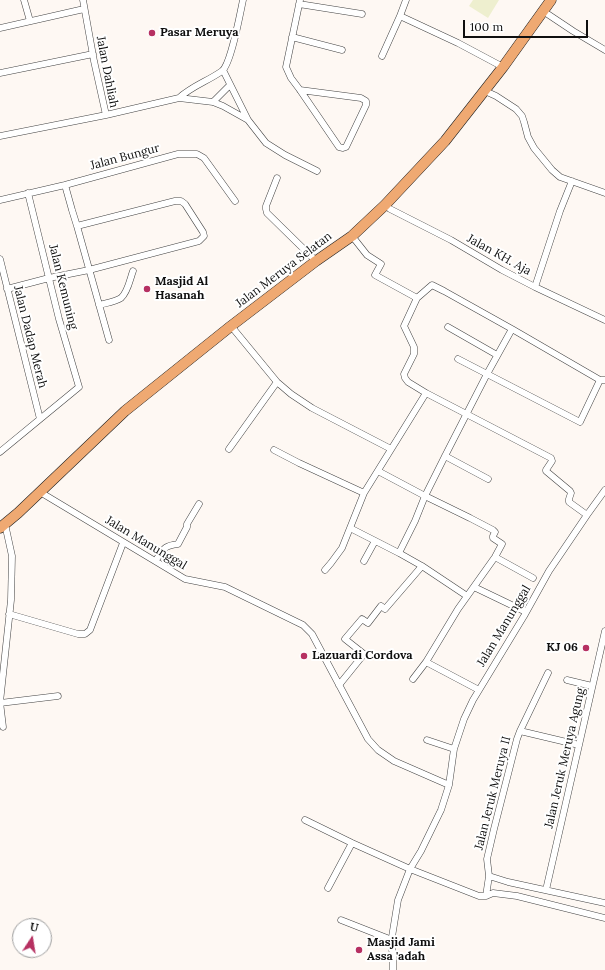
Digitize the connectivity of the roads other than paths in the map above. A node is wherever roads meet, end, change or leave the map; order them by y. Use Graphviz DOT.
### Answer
graph roads {
  1 [pos="24,0"];
  2 [pos="83,0"];
  3 [pos="243,0"];
  4 [pos="406,0"];
  5 [pos="551,0"];
  6 [pos="299,2"];
  7 [pos="84,9"];
  8 [pos="543,11"];
  9 [pos="362,14"];
  10 [pos="400,16"];
  11 [pos="30,21"];
  12 [pos="0,28"];
  13 [pos="292,37"];
  14 [pos="342,50"];
  15 [pos="605,50"];
  16 [pos="93,54"];
  17 [pos="382,56"];
  18 [pos="503,67"];
  19 [pos="223,70"];
  20 [pos="0,73"];
  21 [pos="230,85"];
  22 [pos="300,90"];
  23 [pos="485,91"];
  24 [pos="179,98"];
  25 [pos="213,102"];
  26 [pos="106,115"];
  27 [pos="248,120"];
  28 [pos="0,136"];
  29 [pos="317,171"];
  30 [pos="277,178"];
  31 [pos="572,181"];
  32 [pos="65,185"];
  33 [pos="28,193"];
  34 [pos="605,193"];
  35 [pos="0,200"];
  36 [pos="235,201"];
  37 [pos="385,205"];
  38 [pos="78,226"];
  39 [pos="352,236"];
  40 [pos="0,259"];
  41 [pos="316,261"];
  42 [pos="89,270"];
  43 [pos="133,270"];
  44 [pos="49,278"];
  45 [pos="535,287"];
  46 [pos="7,289"];
  47 [pos="417,298"];
  48 [pos="99,305"];
  49 [pos="605,320"];
  50 [pos="231,326"];
  51 [pos="448,327"];
  52 [pos="512,329"];
  53 [pos="109,340"];
  54 [pos="497,354"];
  55 [pos="458,359"];
  56 [pos="487,374"];
  57 [pos="602,380"];
  58 [pos="277,382"];
  59 [pos="426,393"];
  60 [pos="467,414"];
  61 [pos="40,419"];
  62 [pos="229,449"];
  63 [pos="274,450"];
  64 [pos="391,450"];
  65 [pos="0,452"];
  66 [pos="445,456"];
  67 [pos="378,471"];
  68 [pos="488,479"];
  69 [pos="605,490"];
  70 [pos="40,492"];
  71 [pos="364,492"];
  72 [pos="425,496"];
  73 [pos="199,504"];
  74 [pos="587,514"];
  75 [pos="3,526"];
  76 [pos="350,528"];
  77 [pos="375,541"];
  78 [pos="123,542"];
  79 [pos="399,553"];
  80 [pos="495,557"];
  81 [pos="156,560"];
  82 [pos="364,561"];
  83 [pos="422,566"];
  84 [pos="325,570"];
  85 [pos="533,578"];
  86 [pos="474,587"];
  87 [pos="468,596"];
  88 [pos="526,612"];
  89 [pos="9,614"];
  90 [pos="605,631"];
  91 [pos="426,662"];
  92 [pos="548,673"];
  93 [pos="413,679"];
  94 [pos="567,680"];
  95 [pos="339,685"];
  96 [pos="592,686"];
  97 [pos="479,690"];
  98 [pos="58,696"];
  99 [pos="0,703"];
  100 [pos="3,727"];
  101 [pos="520,731"];
  102 [pos="427,740"];
  103 [pos="579,745"];
  104 [pos="454,749"];
  105 [pos="449,785"];
  106 [pos="305,820"];
  107 [pos="352,843"];
  108 [pos="410,869"];
  109 [pos="489,876"];
  110 [pos="328,888"];
  111 [pos="546,890"];
  112 [pos="486,896"];
  113 [pos="605,903"];
  114 [pos="605,918"];
  115 [pos="341,920"];
  116 [pos="392,940"];
  117 [pos="393,970"];
  1 -- 11 [label="street"];
  2 -- 7 [label="street, Jalan Dahliah"];
  3 -- 19 [label="street"];
  4 -- 10 [label="street"];
  5 -- 8 [label="main road, Jalan Meruya Selatan"];
  6 -- 9 [label="street"];
  6 -- 13 [label="street"];
  7 -- 11 [label="street"];
  7 -- 16 [label="street, Jalan Dahliah"];
  8 -- 15 [label="street"];
  8 -- 18 [label="main road, Jalan Meruya Selatan"];
  10 -- 17 [label="street"];
  10 -- 18 [label="street"];
  11 -- 12 [label="street"];
  13 -- 14 [label="street"];
  13 -- 22 [label="street"];
  16 -- 20 [label="street"];
  16 -- 26 [label="street, Jalan Dahliah"];
  18 -- 23 [label="main road, Jalan Meruya Selatan"];
  19 -- 21 [label="street"];
  19 -- 24 [label="street"];
  21 -- 25 [label="street"];
  21 -- 27 [label="street"];
  22 -- 22 [label="street"];
  23 -- 31 [label="street"];
  23 -- 37 [label="main road, Jalan Meruya Selatan"];
  24 -- 25 [label="street"];
  24 -- 26 [label="street"];
  25 -- 27 [label="street"];
  26 -- 28 [label="street, Jalan Dahliah"];
  27 -- 29 [label="street"];
  30 -- 41 [label="street"];
  31 -- 34 [label="street"];
  31 -- 45 [label="street"];
  32 -- 33 [label="street, Jalan Bungur"];
  32 -- 36 [label="street, Jalan Bungur"];
  32 -- 38 [label="street"];
  33 -- 35 [label="street, Jalan Bungur"];
  33 -- 44 [label="street, Jalan Kemuning"];
  37 -- 39 [label="main road, Jalan Meruya Selatan"];
  37 -- 45 [label="street, Jalan KH. Aja"];
  38 -- 42 [label="street"];
  38 -- 42 [label="street"];
  39 -- 41 [label="main road, Jalan Meruya Selatan"];
  39 -- 47 [label="street"];
  40 -- 46 [label="street, Jalan Dadap Merah"];
  41 -- 50 [label="main road, Jalan Meruya Selatan"];
  42 -- 44 [label="street"];
  42 -- 48 [label="street"];
  43 -- 48 [label="street"];
  44 -- 46 [label="street"];
  44 -- 61 [label="street, Jalan Kemuning"];
  45 -- 49 [label="street, Jalan KH. Aja"];
  46 -- 61 [label="street, Jalan Dadap Merah"];
  47 -- 52 [label="street"];
  47 -- 59 [label="street"];
  48 -- 53 [label="street"];
  50 -- 58 [label="street"];
  50 -- 70 [label="main road, Jalan Meruya Selatan"];
  51 -- 54 [label="street"];
  52 -- 54 [label="street"];
  52 -- 57 [label="street"];
  54 -- 56 [label="street"];
  55 -- 56 [label="street"];
  56 -- 57 [label="street"];
  56 -- 60 [label="street"];
  58 -- 62 [label="street"];
  58 -- 64 [label="street"];
  59 -- 60 [label="street"];
  59 -- 64 [label="street"];
  60 -- 66 [label="street"];
  60 -- 74 [label="street"];
  61 -- 65 [label="street"];
  63 -- 71 [label="street"];
  64 -- 67 [label="street"];
  66 -- 68 [label="street"];
  66 -- 72 [label="street"];
  67 -- 71 [label="street"];
  67 -- 72 [label="street"];
  69 -- 74 [label="street, Jalan Manunggal"];
  70 -- 75 [label="main road, Jalan Meruya Selatan"];
  70 -- 78 [label="street, Jalan Manunggal"];
  71 -- 76 [label="street"];
  72 -- 79 [label="street"];
  72 -- 80 [label="street"];
  73 -- 81 [label="street"];
  74 -- 88 [label="street, Jalan Manunggal"];
  75 -- 89 [label="street"];
  76 -- 77 [label="street"];
  76 -- 84 [label="street"];
  77 -- 79 [label="street"];
  77 -- 82 [label="street"];
  78 -- 81 [label="street, Jalan Manunggal"];
  78 -- 89 [label="street"];
  79 -- 83 [label="street"];
  80 -- 85 [label="street"];
  80 -- 86 [label="street"];
  81 -- 95 [label="street, Jalan Manunggal"];
  83 -- 87 [label="street"];
  83 -- 95 [label="street"];
  86 -- 87 [label="street"];
  86 -- 88 [label="street"];
  87 -- 91 [label="street"];
  88 -- 97 [label="street, Jalan Manunggal"];
  89 -- 99 [label="street"];
  90 -- 96 [label="street, Jalan Jeruk Meruya Agung"];
  91 -- 93 [label="street"];
  91 -- 97 [label="street"];
  92 -- 101 [label="street"];
  94 -- 96 [label="street"];
  95 -- 105 [label="street, Jalan Manunggal"];
  96 -- 103 [label="street, Jalan Jeruk Meruya Agung"];
  97 -- 104 [label="street, Jalan Manunggal"];
  98 -- 99 [label="street"];
  99 -- 100 [label="street"];
  101 -- 103 [label="street, Jalan Jeruk Meruya II"];
  101 -- 109 [label="street, Jalan Jeruk Meruya II"];
  102 -- 104 [label="street"];
  103 -- 111 [label="street, Jalan Jeruk Meruya Agung"];
  104 -- 105 [label="street, Jalan Manunggal"];
  105 -- 108 [label="street, Jalan Manunggal"];
  106 -- 107 [label="street"];
  107 -- 108 [label="street"];
  107 -- 110 [label="street"];
  108 -- 112 [label="street"];
  108 -- 116 [label="street, Jalan Manunggal"];
  109 -- 111 [label="street"];
  109 -- 112 [label="street, Jalan Jeruk Meruya II"];
  111 -- 113 [label="street"];
  112 -- 114 [label="street"];
  115 -- 116 [label="street"];
  116 -- 117 [label="street, Jalan Manunggal"];
}
